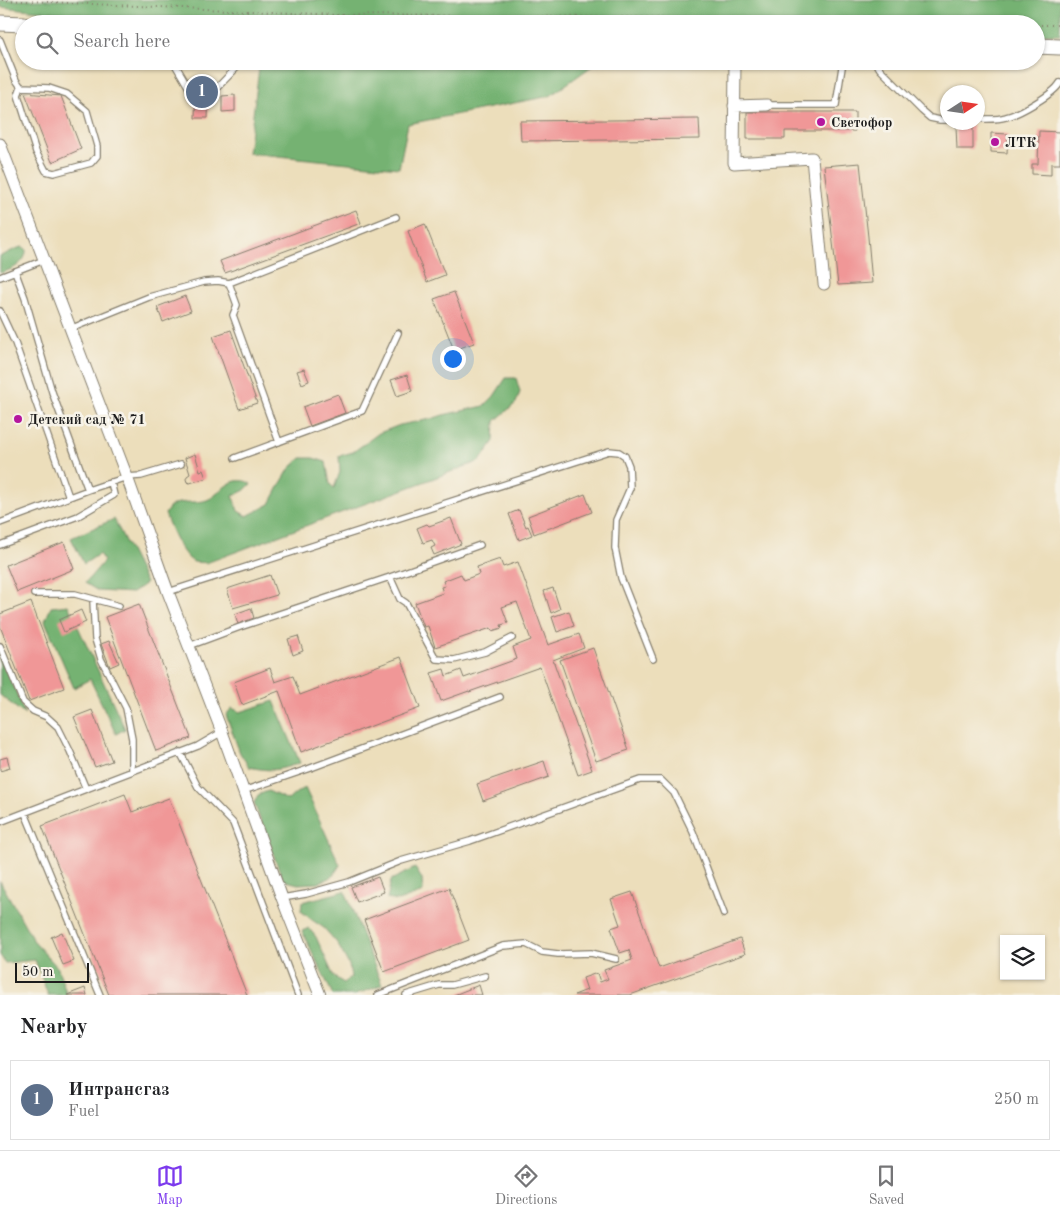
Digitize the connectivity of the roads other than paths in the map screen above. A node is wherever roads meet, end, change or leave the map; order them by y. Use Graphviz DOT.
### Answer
graph roads {
  1 [pos="0,23"];
  2 [pos="15,24"];
  3 [pos="0,40"];
  4 [pos="1045,46"];
  5 [pos="1060,46"];
  6 [pos="178,70"];
  7 [pos="234,70"];
  8 [pos="735,70"];
  9 [pos="842,70"];
  10 [pos="881,70"];
  11 [pos="1060,83"];
  12 [pos="21,87"];
  13 [pos="767,105"];
  14 [pos="734,106"];
  15 [pos="985,119"];
  16 [pos="940,120"];
  17 [pos="0,145"];
  18 [pos="396,217"];
  19 [pos="44,260"];
  20 [pos="15,271"];
  21 [pos="0,277"];
  22 [pos="230,283"];
  23 [pos="824,284"];
  24 [pos="0,311"];
  25 [pos="70,329"];
  26 [pos="398,333"];
  27 [pos="278,442"];
  28 [pos="235,458"];
  29 [pos="181,464"];
  30 [pos="126,477"];
  31 [pos="111,482"];
  32 [pos="88,490"];
  33 [pos="69,497"];
  34 [pos="0,523"];
  35 [pos="0,545"];
  36 [pos="480,545"];
  37 [pos="390,577"];
  38 [pos="168,592"];
  39 [pos="34,594"];
  40 [pos="93,600"];
  41 [pos="119,606"];
  42 [pos="512,638"];
  43 [pos="0,646"];
  44 [pos="189,646"];
  45 [pos="652,659"];
  46 [pos="500,697"];
  47 [pos="222,732"];
  48 [pos="180,752"];
  49 [pos="132,771"];
  50 [pos="86,789"];
  51 [pos="243,791"];
  52 [pos="25,812"];
  53 [pos="0,822"];
  54 [pos="282,898"];
  55 [pos="724,914"];
  56 [pos="616,959"];
  57 [pos="485,976"];
  58 [pos="100,995"];
  59 [pos="298,995"];
  60 [pos="320,995"];
  61 [pos="378,995"];
  62 [pos="406,995"];
  1 -- 2 [label="main road"];
  3 -- 12 [label="lane"];
  4 -- 5 [label="main road"];
  6 -- 7 [label="lane"];
  8 -- 14 [label="street"];
  9 -- 13 [label="lane"];
  10 -- 16 [label="lane"];
  11 -- 15 [label="lane"];
  12 -- 12 [label="lane"];
  13 -- 14 [label="street"];
  14 -- 23 [label="street"];
  17 -- 19 [label="street"];
  18 -- 22 [label="lane"];
  19 -- 20 [label="lane"];
  19 -- 25 [label="street"];
  20 -- 21 [label="lane"];
  20 -- 32 [label="lane"];
  22 -- 25 [label="lane"];
  22 -- 27 [label="lane"];
  24 -- 33 [label="lane"];
  25 -- 30 [label="street"];
  26 -- 27 [label="lane"];
  27 -- 28 [label="lane"];
  29 -- 30 [label="lane"];
  30 -- 31 [label="lane"];
  30 -- 38 [label="street"];
  31 -- 32 [label="lane"];
  31 -- 35 [label="lane"];
  32 -- 33 [label="lane"];
  33 -- 34 [label="lane"];
  36 -- 37 [label="lane"];
  37 -- 42 [label="lane"];
  37 -- 44 [label="lane"];
  38 -- 44 [label="street"];
  38 -- 45 [label="lane"];
  39 -- 40 [label="lane"];
  40 -- 41 [label="lane"];
  40 -- 49 [label="lane"];
  43 -- 50 [label="lane"];
  44 -- 47 [label="street"];
  46 -- 51 [label="lane"];
  47 -- 48 [label="lane"];
  47 -- 51 [label="street"];
  48 -- 49 [label="lane"];
  48 -- 59 [label="lane"];
  49 -- 50 [label="lane"];
  50 -- 52 [label="lane"];
  51 -- 54 [label="street"];
  52 -- 53 [label="lane"];
  52 -- 58 [label="lane"];
  54 -- 55 [label="lane"];
  54 -- 60 [label="street"];
  56 -- 61 [label="lane"];
  57 -- 62 [label="lane"];
}
